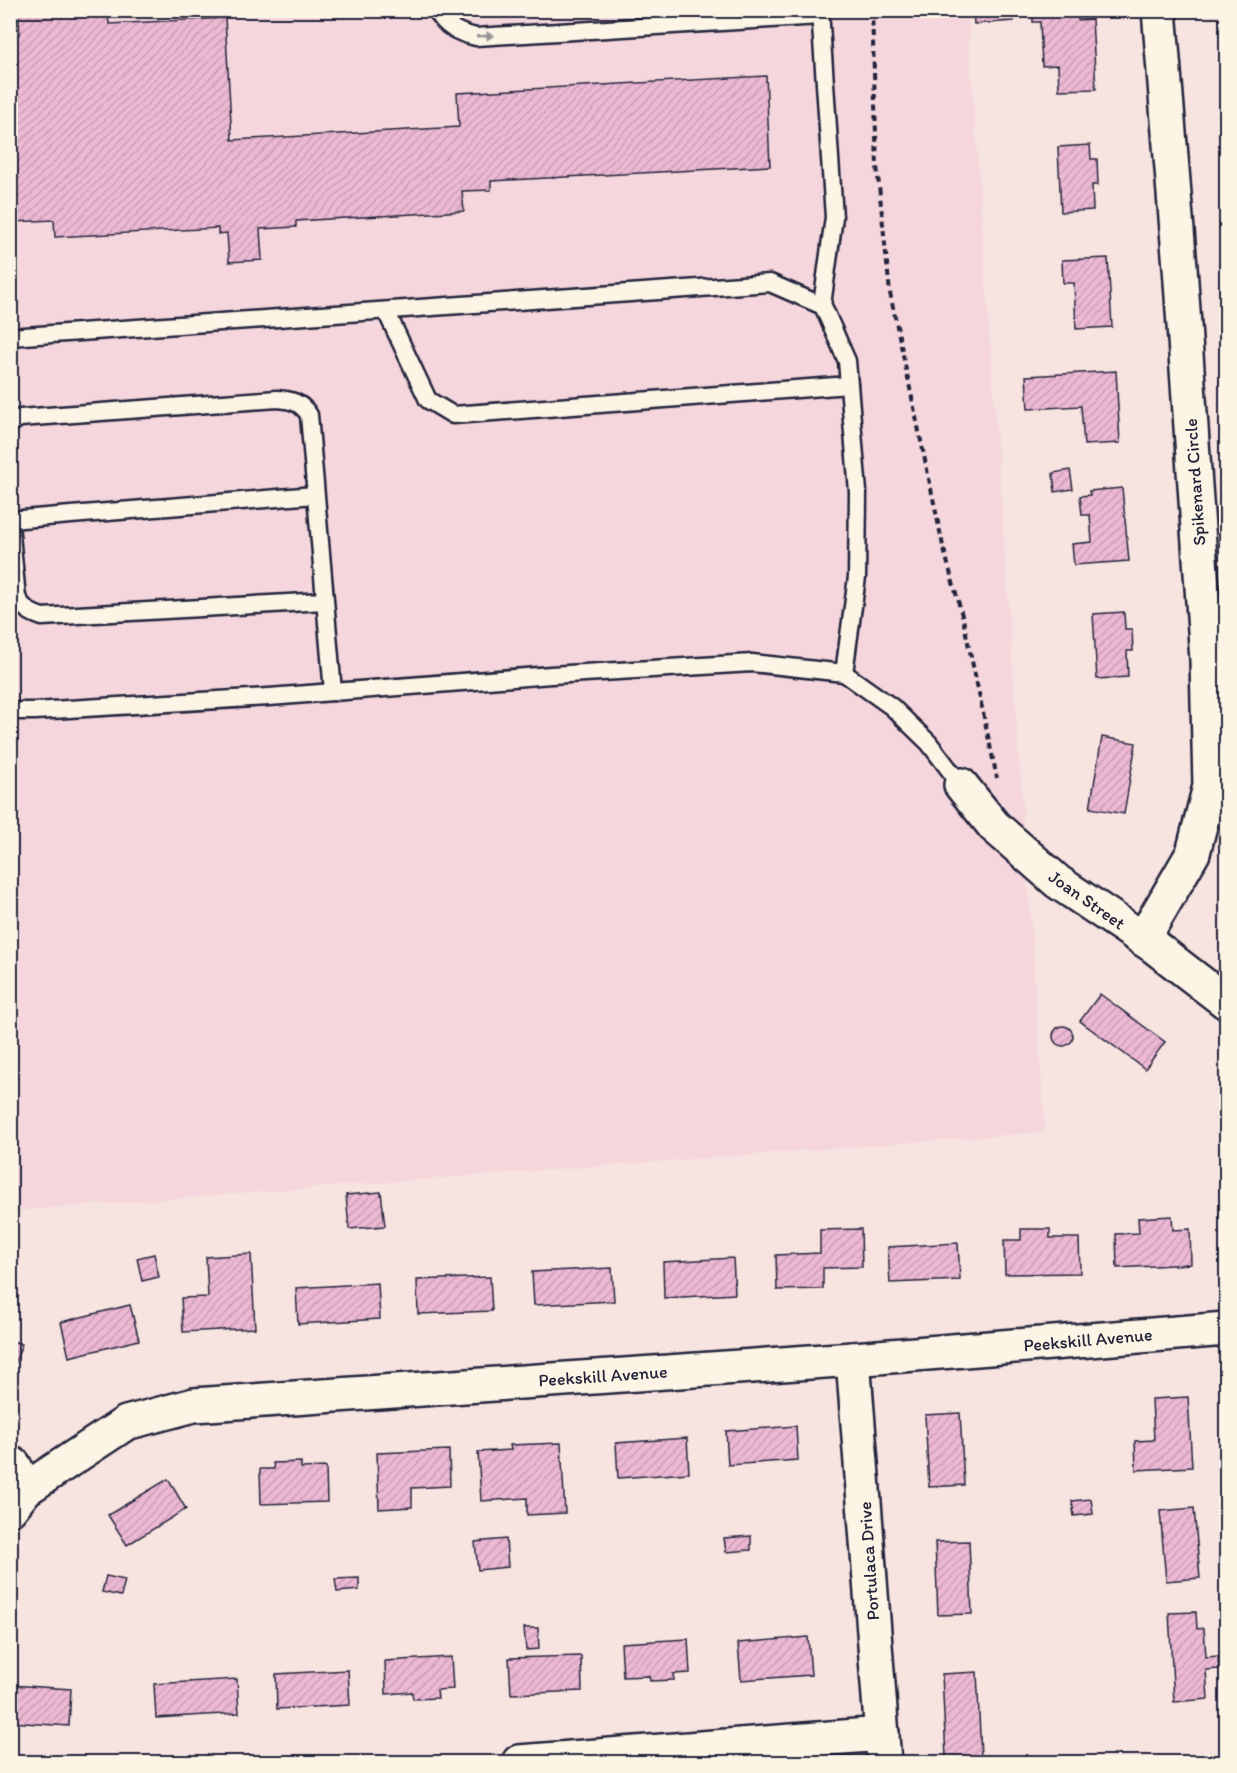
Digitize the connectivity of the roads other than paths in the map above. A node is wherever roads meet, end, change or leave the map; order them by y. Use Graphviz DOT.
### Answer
graph roads {
  1 [pos="437,10"];
  2 [pos="1159,10"];
  3 [pos="820,13"];
  4 [pos="822,305"];
  5 [pos="386,311"];
  6 [pos="10,337"];
  7 [pos="849,385"];
  8 [pos="10,423"];
  9 [pos="315,495"];
  10 [pos="10,522"];
  11 [pos="324,601"];
  12 [pos="844,673"];
  13 [pos="333,692"];
  14 [pos="10,711"];
  15 [pos="962,785"];
  16 [pos="1143,939"];
  17 [pos="1227,1002"];
  18 [pos="1227,1329"];
  19 [pos="853,1359"];
  20 [pos="16,1487"];
  21 [pos="883,1748"];
  22 [pos="519,1762"];
  1 -- 3 [label="lane, one-way"];
  2 -- 16 [label="street, Spikenard Circle"];
  3 -- 4 [label="lane"];
  4 -- 5 [label="lane"];
  4 -- 7 [label="lane"];
  5 -- 6 [label="lane"];
  5 -- 7 [label="lane"];
  7 -- 12 [label="lane"];
  8 -- 9 [label="lane"];
  9 -- 10 [label="lane"];
  9 -- 11 [label="lane"];
  10 -- 11 [label="lane"];
  11 -- 13 [label="lane"];
  12 -- 13 [label="lane"];
  12 -- 15 [label="lane"];
  13 -- 14 [label="lane"];
  15 -- 16 [label="street, Joan Street"];
  16 -- 17 [label="street, Joan Street"];
  18 -- 19 [label="street, Peekskill Avenue"];
  19 -- 20 [label="street, Peekskill Avenue"];
  19 -- 21 [label="street, Portulaca Drive"];
  21 -- 22 [label="street"];
}
